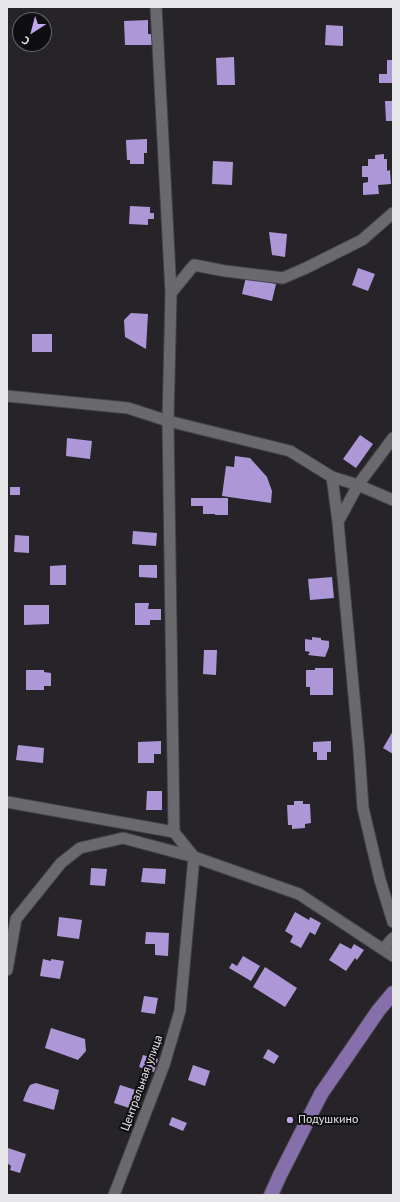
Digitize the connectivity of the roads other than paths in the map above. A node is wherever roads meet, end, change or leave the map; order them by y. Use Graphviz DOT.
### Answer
graph roads {
  1 [pos="156,7"];
  2 [pos="393,213"];
  3 [pos="171,293"];
  4 [pos="7,396"];
  5 [pos="168,421"];
  6 [pos="393,438"];
  7 [pos="332,477"];
  8 [pos="358,485"];
  9 [pos="393,500"];
  10 [pos="338,522"];
  11 [pos="7,802"];
  12 [pos="174,832"];
  13 [pos="194,857"];
  14 [pos="393,922"];
  15 [pos="393,938"];
  16 [pos="383,949"];
  17 [pos="393,956"];
  18 [pos="7,970"];
  19 [pos="393,993"];
  20 [pos="114,1195"];
  21 [pos="271,1195"];
  1 -- 3 [label="street"];
  2 -- 3 [label="street"];
  3 -- 5 [label="street"];
  4 -- 5 [label="street"];
  5 -- 7 [label="street"];
  5 -- 12 [label="street"];
  6 -- 8 [label="street"];
  7 -- 8 [label="street"];
  7 -- 10 [label="street"];
  8 -- 9 [label="street"];
  8 -- 10 [label="street"];
  10 -- 14 [label="street"];
  11 -- 12 [label="street"];
  12 -- 13 [label="street"];
  13 -- 16 [label="street"];
  13 -- 18 [label="street"];
  13 -- 20 [label="street, Центральная улица"];
  15 -- 16 [label="street"];
  16 -- 17 [label="street"];
  19 -- 21 [label="main road"];
}
